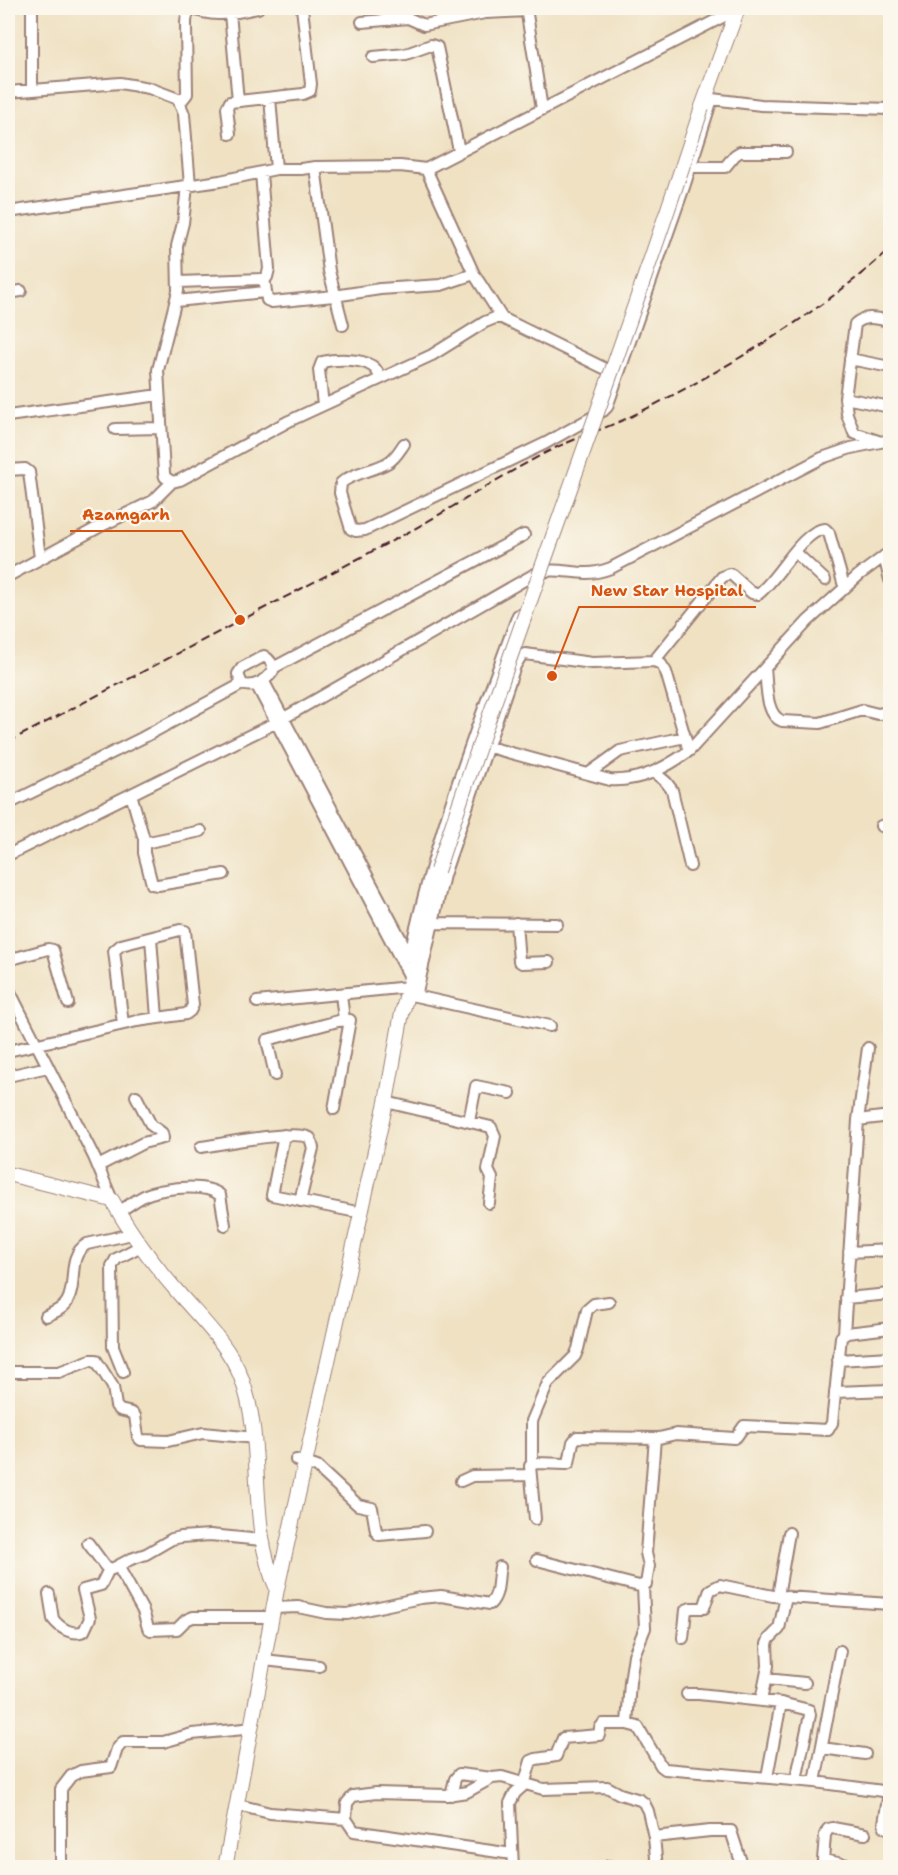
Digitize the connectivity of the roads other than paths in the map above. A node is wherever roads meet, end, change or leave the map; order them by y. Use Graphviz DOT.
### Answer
graph roads {
  1 [pos="33,8"];
  2 [pos="258,8"];
  3 [pos="302,8"];
  4 [pos="388,8"];
  5 [pos="739,8"];
  6 [pos="526,9"];
  7 [pos="230,13"];
  8 [pos="390,20"];
  9 [pos="362,22"];
  10 [pos="373,57"];
  11 [pos="32,90"];
  12 [pos="8,92"];
  13 [pos="270,98"];
  14 [pos="238,101"];
  15 [pos="707,101"];
  16 [pos="180,103"];
  17 [pos="542,109"];
  18 [pos="891,109"];
  19 [pos="230,134"];
  20 [pos="459,151"];
  21 [pos="786,152"];
  22 [pos="315,167"];
  23 [pos="691,167"];
  24 [pos="426,169"];
  25 [pos="276,170"];
  26 [pos="261,173"];
  27 [pos="188,185"];
  28 [pos="8,212"];
  29 [pos="474,274"];
  30 [pos="179,282"];
  31 [pos="265,287"];
  32 [pos="21,291"];
  33 [pos="8,293"];
  34 [pos="334,296"];
  35 [pos="176,301"];
  36 [pos="502,318"];
  37 [pos="891,321"];
  38 [pos="343,325"];
  39 [pos="850,359"];
  40 [pos="891,367"];
  41 [pos="618,375"];
  42 [pos="381,378"];
  43 [pos="159,395"];
  44 [pos="845,398"];
  45 [pos="323,405"];
  46 [pos="891,407"];
  47 [pos="8,416"];
  48 [pos="161,428"];
  49 [pos="115,429"];
  50 [pos="885,441"];
  51 [pos="404,444"];
  52 [pos="8,470"];
  53 [pos="172,482"];
  54 [pos="524,535"];
  55 [pos="795,552"];
  56 [pos="887,554"];
  57 [pos="40,558"];
  58 [pos="533,575"];
  59 [pos="8,576"];
  60 [pos="825,580"];
  61 [pos="891,580"];
  62 [pos="844,586"];
  63 [pos="654,661"];
  64 [pos="273,668"];
  65 [pos="765,668"];
  66 [pos="259,682"];
  67 [pos="242,684"];
  68 [pos="891,712"];
  69 [pos="280,720"];
  70 [pos="685,737"];
  71 [pos="489,747"];
  72 [pos="689,751"];
  73 [pos="654,772"];
  74 [pos="588,774"];
  75 [pos="131,794"];
  76 [pos="8,804"];
  77 [pos="201,831"];
  78 [pos="144,843"];
  79 [pos="8,855"];
  80 [pos="690,866"];
  81 [pos="224,874"];
  82 [pos="432,923"];
  83 [pos="516,923"];
  84 [pos="556,924"];
  85 [pos="151,938"];
  86 [pos="8,960"];
  87 [pos="412,960"];
  88 [pos="549,962"];
  89 [pos="8,988"];
  90 [pos="411,989"];
  91 [pos="341,994"];
  92 [pos="256,1002"];
  93 [pos="68,1003"];
  94 [pos="157,1018"];
  95 [pos="401,1018"];
  96 [pos="344,1020"];
  97 [pos="123,1024"];
  98 [pos="550,1026"];
  99 [pos="37,1046"];
  100 [pos="868,1047"];
  101 [pos="8,1051"];
  102 [pos="48,1067"];
  103 [pos="275,1075"];
  104 [pos="8,1076"];
  105 [pos="510,1093"];
  106 [pos="136,1096"];
  107 [pos="386,1102"];
  108 [pos="334,1109"];
  109 [pos="891,1116"];
  110 [pos="858,1120"];
  111 [pos="469,1121"];
  112 [pos="284,1135"];
  113 [pos="201,1147"];
  114 [pos="98,1166"];
  115 [pos="8,1174"];
  116 [pos="300,1201"];
  117 [pos="489,1203"];
  118 [pos="115,1206"];
  119 [pos="352,1211"];
  120 [pos="225,1226"];
  121 [pos="132,1234"];
  122 [pos="141,1246"];
  123 [pos="891,1250"];
  124 [pos="849,1252"];
  125 [pos="891,1294"];
  126 [pos="846,1298"];
  127 [pos="609,1302"];
  128 [pos="46,1316"];
  129 [pos="891,1328"];
  130 [pos="844,1334"];
  131 [pos="891,1357"];
  132 [pos="838,1360"];
  133 [pos="8,1372"];
  134 [pos="123,1372"];
  135 [pos="891,1390"];
  136 [pos="835,1392"];
  137 [pos="255,1438"];
  138 [pos="655,1438"];
  139 [pos="301,1461"];
  140 [pos="531,1470"];
  141 [pos="461,1481"];
  142 [pos="535,1519"];
  143 [pos="425,1531"];
  144 [pos="789,1533"];
  145 [pos="262,1540"];
  146 [pos="87,1543"];
  147 [pos="537,1560"];
  148 [pos="500,1567"];
  149 [pos="114,1568"];
  150 [pos="274,1583"];
  151 [pos="643,1587"];
  152 [pos="49,1594"];
  153 [pos="782,1596"];
  154 [pos="891,1604"];
  155 [pos="269,1613"];
  156 [pos="683,1638"];
  157 [pos="840,1651"];
  158 [pos="264,1660"];
  159 [pos="319,1666"];
  160 [pos="766,1679"];
  161 [pos="806,1683"];
  162 [pos="687,1694"];
  163 [pos="761,1701"];
  164 [pos="781,1703"];
  165 [pos="627,1724"];
  166 [pos="244,1729"];
  167 [pos="822,1748"];
  168 [pos="865,1754"];
  169 [pos="767,1777"];
  170 [pos="492,1778"];
  171 [pos="796,1780"];
  172 [pos="815,1782"];
  173 [pos="524,1785"];
  174 [pos="890,1792"];
  175 [pos="451,1795"];
  176 [pos="238,1805"];
  177 [pos="346,1819"];
  178 [pos="891,1829"];
  179 [pos="865,1834"];
  180 [pos="654,1837"];
  181 [pos="512,1854"];
  182 [pos="823,1864"];
  183 [pos="61,1868"];
  184 [pos="217,1868"];
  185 [pos="225,1868"];
  186 [pos="513,1868"];
  187 [pos="657,1868"];
  188 [pos="743,1868"];
  189 [pos="863,1868"];
  1 -- 11 [label="street"];
  2 -- 7 [label="street"];
  3 -- 13 [label="street"];
  4 -- 8 [label="street"];
  5 -- 15 [label="main road"];
  5 -- 17 [label="street"];
  6 -- 8 [label="street"];
  6 -- 17 [label="street"];
  7 -- 14 [label="street"];
  7 -- 16 [label="street"];
  8 -- 9 [label="street"];
  10 -- 20 [label="street"];
  11 -- 12 [label="street"];
  11 -- 16 [label="street"];
  13 -- 14 [label="street"];
  13 -- 25 [label="street"];
  14 -- 19 [label="street"];
  15 -- 18 [label="street"];
  15 -- 23 [label="street"];
  15 -- 87 [label="main road, bridge"];
  16 -- 27 [label="street"];
  17 -- 20 [label="street"];
  20 -- 24 [label="street"];
  21 -- 23 [label="street"];
  22 -- 24 [label="street"];
  22 -- 25 [label="street"];
  22 -- 34 [label="street"];
  23 -- 41 [label="street"];
  24 -- 29 [label="street"];
  25 -- 26 [label="street"];
  26 -- 27 [label="street"];
  26 -- 31 [label="street"];
  27 -- 28 [label="street"];
  27 -- 30 [label="street"];
  29 -- 34 [label="street"];
  29 -- 36 [label="street"];
  30 -- 31 [label="street"];
  30 -- 35 [label="street"];
  31 -- 34 [label="street"];
  31 -- 35 [label="street"];
  32 -- 33 [label="street"];
  34 -- 38 [label="street"];
  35 -- 43 [label="street"];
  36 -- 41 [label="street"];
  36 -- 42 [label="street"];
  37 -- 39 [label="street"];
  39 -- 40 [label="street"];
  39 -- 44 [label="street"];
  41 -- 51 [label="street"];
  42 -- 45 [label="street"];
  42 -- 45 [label="street"];
  43 -- 47 [label="street"];
  43 -- 48 [label="street"];
  44 -- 46 [label="street"];
  44 -- 50 [label="street"];
  45 -- 53 [label="street"];
  48 -- 49 [label="street"];
  48 -- 53 [label="street"];
  50 -- 58 [label="street"];
  52 -- 57 [label="street"];
  53 -- 57 [label="street"];
  54 -- 64 [label="street"];
  55 -- 60 [label="street"];
  55 -- 62 [label="street"];
  55 -- 63 [label="street"];
  56 -- 61 [label="street"];
  56 -- 62 [label="street"];
  57 -- 59 [label="street"];
  58 -- 69 [label="street"];
  58 -- 87 [label="street"];
  62 -- 65 [label="street"];
  63 -- 70 [label="street"];
  63 -- 71 [label="street"];
  64 -- 66 [label="street"];
  64 -- 67 [label="street"];
  65 -- 68 [label="street"];
  65 -- 72 [label="street"];
  66 -- 67 [label="street"];
  66 -- 69 [label="street"];
  67 -- 76 [label="street"];
  69 -- 75 [label="street"];
  69 -- 87 [label="street"];
  69 -- 90 [label="street"];
  70 -- 72 [label="street"];
  70 -- 74 [label="street"];
  71 -- 74 [label="street"];
  71 -- 82 [label="street"];
  72 -- 73 [label="street"];
  73 -- 74 [label="street"];
  73 -- 80 [label="street"];
  75 -- 78 [label="street"];
  75 -- 79 [label="street"];
  77 -- 78 [label="street"];
  78 -- 81 [label="street"];
  82 -- 83 [label="street"];
  82 -- 90 [label="street"];
  83 -- 84 [label="street"];
  83 -- 88 [label="street"];
  85 -- 94 [label="street"];
  85 -- 94 [label="street"];
  85 -- 97 [label="street"];
  86 -- 93 [label="street"];
  87 -- 90 [label="main road"];
  89 -- 99 [label="street"];
  90 -- 91 [label="street"];
  90 -- 95 [label="main road"];
  90 -- 98 [label="street"];
  91 -- 92 [label="street"];
  91 -- 96 [label="street"];
  94 -- 97 [label="street"];
  95 -- 107 [label="main road"];
  95 -- 119 [label="main road"];
  96 -- 103 [label="street"];
  96 -- 108 [label="street"];
  97 -- 99 [label="street"];
  99 -- 101 [label="street"];
  99 -- 102 [label="street"];
  100 -- 110 [label="street"];
  102 -- 104 [label="street"];
  102 -- 114 [label="street"];
  105 -- 111 [label="street"];
  106 -- 114 [label="street"];
  107 -- 111 [label="street"];
  107 -- 139 [label="main road"];
  109 -- 110 [label="street"];
  110 -- 124 [label="street"];
  111 -- 117 [label="street"];
  112 -- 113 [label="street"];
  112 -- 116 [label="street"];
  112 -- 116 [label="street"];
  114 -- 118 [label="street"];
  115 -- 118 [label="main road"];
  116 -- 119 [label="street"];
  118 -- 120 [label="street"];
  118 -- 121 [label="main road"];
  119 -- 139 [label="main road"];
  121 -- 122 [label="main road"];
  121 -- 128 [label="street"];
  122 -- 134 [label="street"];
  122 -- 137 [label="main road"];
  123 -- 124 [label="street"];
  124 -- 126 [label="street"];
  125 -- 126 [label="street"];
  126 -- 130 [label="street"];
  127 -- 140 [label="street"];
  129 -- 130 [label="street"];
  130 -- 132 [label="street"];
  131 -- 132 [label="street"];
  132 -- 136 [label="street"];
  133 -- 137 [label="street"];
  135 -- 136 [label="street"];
  136 -- 138 [label="street"];
  137 -- 145 [label="main road"];
  138 -- 140 [label="street"];
  138 -- 151 [label="street"];
  139 -- 143 [label="street"];
  139 -- 150 [label="main road"];
  140 -- 141 [label="street"];
  140 -- 142 [label="street"];
  144 -- 153 [label="street"];
  145 -- 149 [label="street"];
  145 -- 150 [label="main road"];
  146 -- 149 [label="street"];
  147 -- 151 [label="street"];
  148 -- 155 [label="street"];
  149 -- 152 [label="street"];
  149 -- 155 [label="street"];
  150 -- 155 [label="main road"];
  151 -- 165 [label="street"];
  153 -- 154 [label="street"];
  153 -- 156 [label="street"];
  153 -- 160 [label="street"];
  155 -- 158 [label="main road"];
  155 -- 166 [label="main road"];
  157 -- 167 [label="street"];
  158 -- 159 [label="street"];
  158 -- 176 [label="main road"];
  160 -- 161 [label="street"];
  160 -- 163 [label="street"];
  162 -- 163 [label="street"];
  163 -- 164 [label="street"];
  164 -- 169 [label="street"];
  164 -- 171 [label="street"];
  165 -- 169 [label="street"];
  165 -- 173 [label="street"];
  166 -- 183 [label="street"];
  166 -- 184 [label="main road"];
  167 -- 168 [label="street"];
  167 -- 172 [label="street"];
  169 -- 171 [label="street"];
  170 -- 173 [label="street"];
  170 -- 175 [label="street"];
  170 -- 175 [label="street"];
  171 -- 172 [label="street"];
  172 -- 174 [label="street"];
  173 -- 180 [label="street"];
  173 -- 181 [label="street"];
  174 -- 178 [label="street"];
  175 -- 177 [label="street"];
  176 -- 177 [label="street"];
  176 -- 185 [label="main road"];
  177 -- 181 [label="street"];
  179 -- 182 [label="street"];
  180 -- 187 [label="street"];
  180 -- 188 [label="street"];
  181 -- 186 [label="street"];
  182 -- 189 [label="street"];
}
